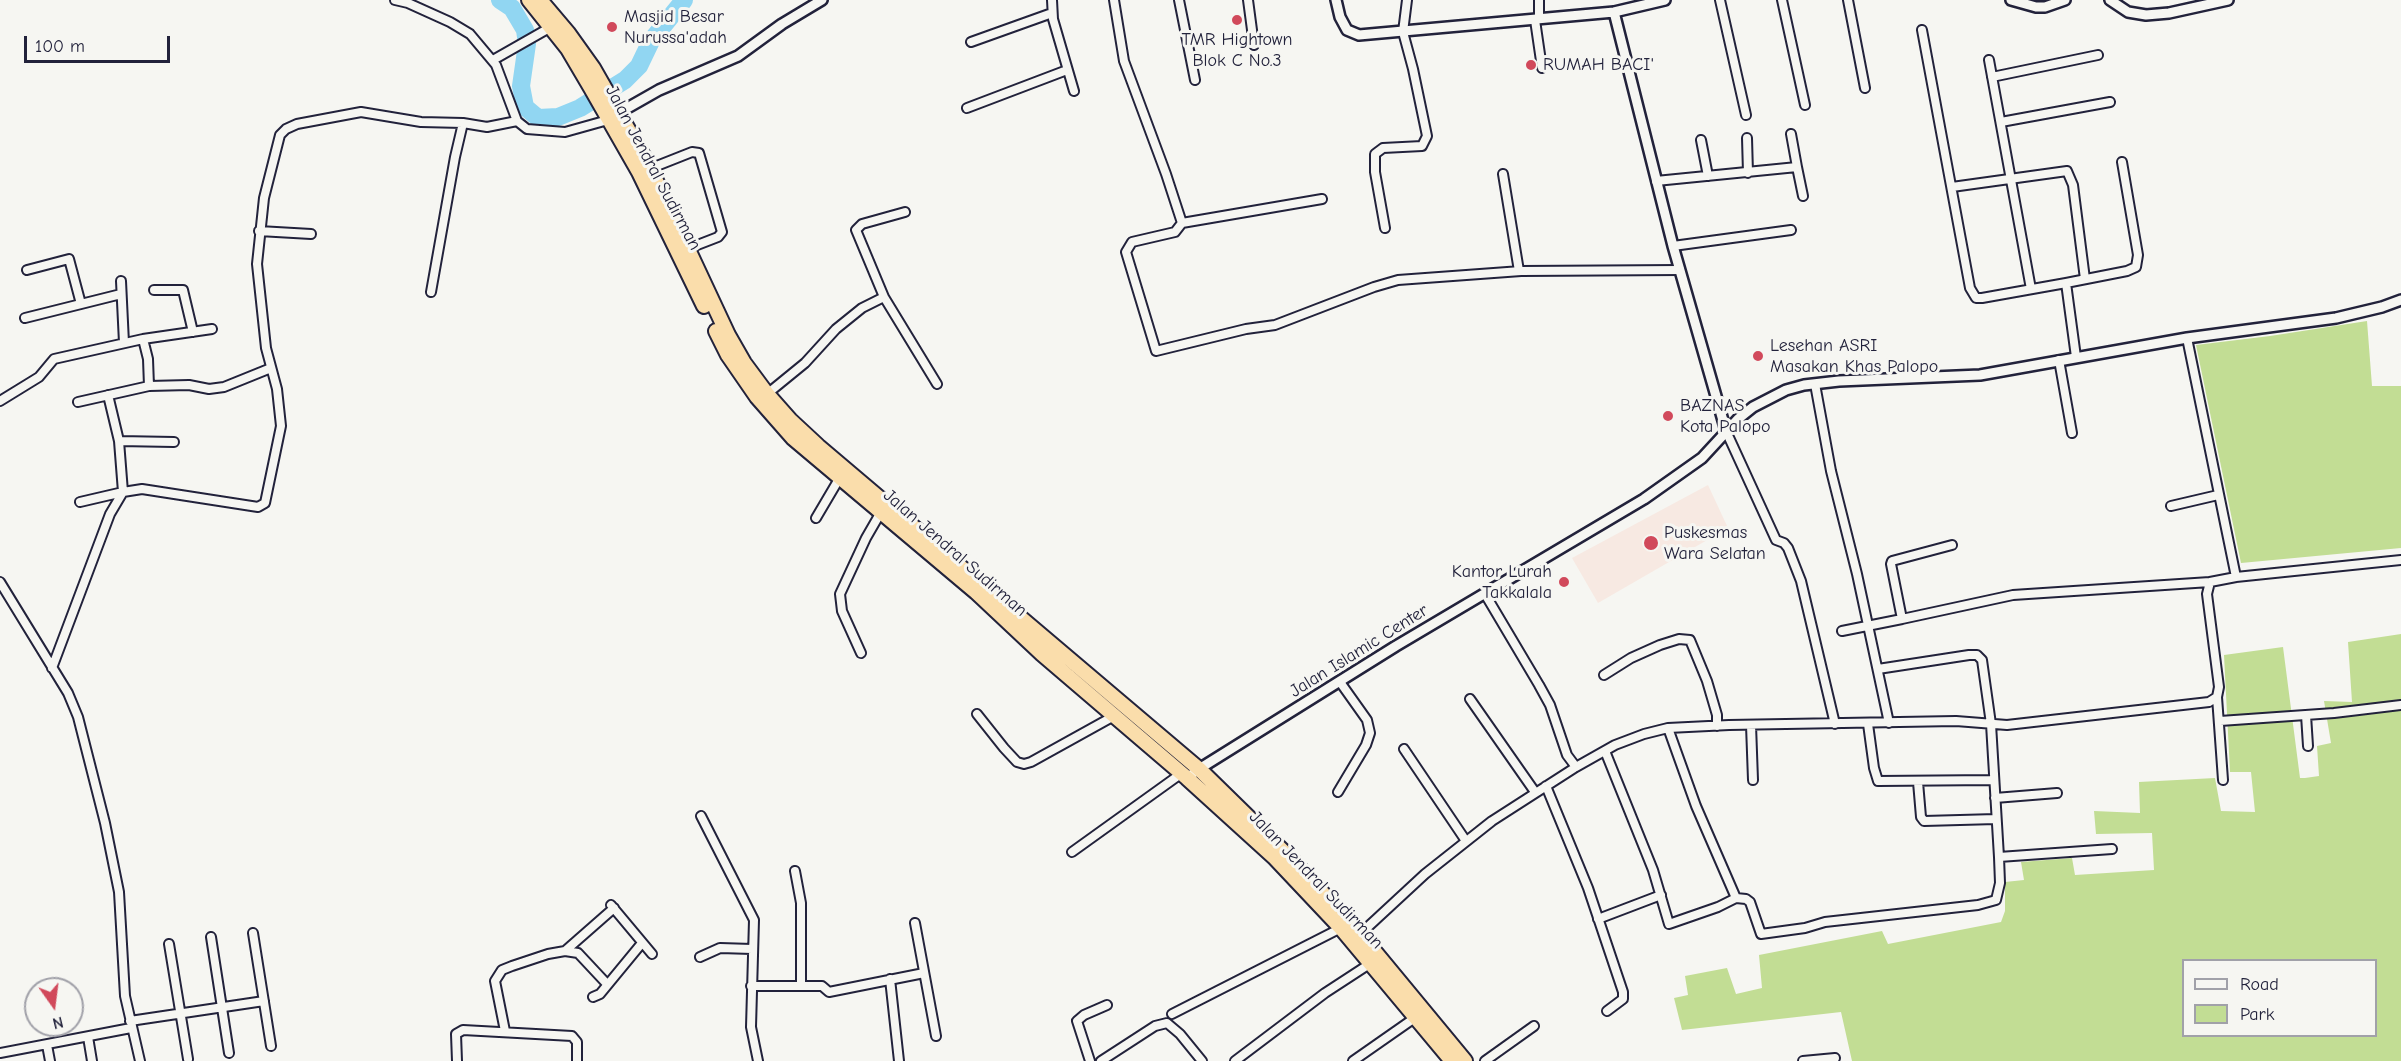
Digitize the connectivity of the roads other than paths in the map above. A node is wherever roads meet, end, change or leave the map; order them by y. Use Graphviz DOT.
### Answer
graph roads {
  1 [pos="395,0"];
  2 [pos="529,0"];
  3 [pos="540,0"];
  4 [pos="822,0"];
  5 [pos="1052,0"];
  6 [pos="1114,0"];
  7 [pos="1179,0"];
  8 [pos="1248,0"];
  9 [pos="1254,0"];
  10 [pos="1336,0"];
  11 [pos="1407,0"];
  12 [pos="1539,0"];
  13 [pos="1665,0"];
  14 [pos="1720,0"];
  15 [pos="1782,0"];
  16 [pos="1848,0"];
  17 [pos="2011,0"];
  18 [pos="2065,0"];
  19 [pos="2110,0"];
  20 [pos="2228,0"];
  21 [pos="1614,12"];
  22 [pos="1052,13"];
  23 [pos="1537,20"];
  24 [pos="555,24"];
  25 [pos="1922,30"];
  26 [pos="1403,33"];
  27 [pos="971,42"];
  28 [pos="1254,45"];
  29 [pos="2098,55"];
  30 [pos="493,60"];
  31 [pos="1989,60"];
  32 [pos="1542,68"];
  33 [pos="1067,70"];
  34 [pos="1992,77"];
  35 [pos="1196,80"];
  36 [pos="1865,88"];
  37 [pos="1074,91"];
  38 [pos="2110,102"];
  39 [pos="1805,105"];
  40 [pos="967,108"];
  41 [pos="610,111"];
  42 [pos="1746,115"];
  43 [pos="517,122"];
  44 [pos="2001,122"];
  45 [pos="463,123"];
  46 [pos="1791,134"];
  47 [pos="1747,138"];
  48 [pos="1701,140"];
  49 [pos="2122,162"];
  50 [pos="1797,167"];
  51 [pos="646,172"];
  52 [pos="1748,173"];
  53 [pos="1503,174"];
  54 [pos="1707,176"];
  55 [pos="2011,178"];
  56 [pos="1656,182"];
  57 [pos="1952,187"];
  58 [pos="1803,195"];
  59 [pos="1322,199"];
  60 [pos="905,212"];
  61 [pos="1182,223"];
  62 [pos="1385,228"];
  63 [pos="1791,230"];
  64 [pos="260,231"];
  65 [pos="311,234"];
  66 [pos="1673,246"];
  67 [pos="687,249"];
  68 [pos="27,270"];
  69 [pos="1680,270"];
  70 [pos="1519,271"];
  71 [pos="2085,279"];
  72 [pos="121,280"];
  73 [pos="2066,283"];
  74 [pos="2031,289"];
  75 [pos="153,290"];
  76 [pos="431,292"];
  77 [pos="121,294"];
  78 [pos="884,297"];
  79 [pos="2401,300"];
  80 [pos="81,304"];
  81 [pos="25,318"];
  82 [pos="212,329"];
  83 [pos="193,332"];
  84 [pos="2187,338"];
  85 [pos="143,339"];
  86 [pos="124,343"];
  87 [pos="2076,357"];
  88 [pos="2059,360"];
  89 [pos="271,368"];
  90 [pos="937,384"];
  91 [pos="1815,384"];
  92 [pos="149,386"];
  93 [pos="767,394"];
  94 [pos="108,395"];
  95 [pos="0,401"];
  96 [pos="78,402"];
  97 [pos="1726,431"];
  98 [pos="2072,433"];
  99 [pos="119,441"];
  100 [pos="174,442"];
  101 [pos="839,479"];
  102 [pos="123,492"];
  103 [pos="2218,495"];
  104 [pos="80,502"];
  105 [pos="2171,506"];
  106 [pos="881,512"];
  107 [pos="816,518"];
  108 [pos="1952,545"];
  109 [pos="2401,560"];
  110 [pos="2236,577"];
  111 [pos="0,582"];
  112 [pos="2210,582"];
  113 [pos="1485,594"];
  114 [pos="1902,619"];
  115 [pos="1868,627"];
  116 [pos="1842,631"];
  117 [pos="861,653"];
  118 [pos="52,668"];
  119 [pos="1878,669"];
  120 [pos="1604,675"];
  121 [pos="1340,682"];
  122 [pos="2217,697"];
  123 [pos="1470,699"];
  124 [pos="2401,705"];
  125 [pos="976,714"];
  126 [pos="2306,715"];
  127 [pos="1114,716"];
  128 [pos="2220,721"];
  129 [pos="1889,723"];
  130 [pos="1835,724"];
  131 [pos="1868,724"];
  132 [pos="1991,724"];
  133 [pos="1717,726"];
  134 [pos="1751,726"];
  135 [pos="1668,728"];
  136 [pos="2308,746"];
  137 [pos="1404,749"];
  138 [pos="1605,751"];
  139 [pos="1575,767"];
  140 [pos="1199,769"];
  141 [pos="1184,776"];
  142 [pos="1753,780"];
  143 [pos="1994,780"];
  144 [pos="2223,780"];
  145 [pos="1918,782"];
  146 [pos="1546,786"];
  147 [pos="1338,792"];
  148 [pos="1535,792"];
  149 [pos="2057,793"];
  150 [pos="1995,798"];
  151 [pos="701,816"];
  152 [pos="1996,819"];
  153 [pos="1467,841"];
  154 [pos="2112,849"];
  155 [pos="1072,852"];
  156 [pos="1999,857"];
  157 [pos="795,871"];
  158 [pos="1661,895"];
  159 [pos="1736,898"];
  160 [pos="1598,919"];
  161 [pos="915,924"];
  162 [pos="1341,928"];
  163 [pos="253,933"];
  164 [pos="211,937"];
  165 [pos="1356,938"];
  166 [pos="642,943"];
  167 [pos="169,944"];
  168 [pos="752,949"];
  169 [pos="565,951"];
  170 [pos="652,954"];
  171 [pos="700,957"];
  172 [pos="1371,963"];
  173 [pos="924,973"];
  174 [pos="890,979"];
  175 [pos="607,984"];
  176 [pos="751,986"];
  177 [pos="801,986"];
  178 [pos="593,997"];
  179 [pos="264,1001"];
  180 [pos="1107,1005"];
  181 [pos="222,1007"];
  182 [pos="1607,1011"];
  183 [pos="180,1013"];
  184 [pos="1172,1014"];
  185 [pos="1416,1017"];
  186 [pos="130,1024"];
  187 [pos="1534,1026"];
  188 [pos="506,1031"];
  189 [pos="936,1036"];
  190 [pos="88,1037"];
  191 [pos="47,1045"];
  192 [pos="271,1046"];
  193 [pos="229,1053"];
  194 [pos="3,1056"];
  195 [pos="1835,1058"];
  196 [pos="188,1059"];
  197 [pos="50,1061"];
  198 [pos="92,1061"];
  199 [pos="140,1061"];
  200 [pos="457,1061"];
  201 [pos="577,1061"];
  202 [pos="758,1061"];
  203 [pos="899,1061"];
  204 [pos="1090,1061"];
  205 [pos="1101,1061"];
  206 [pos="1202,1061"];
  207 [pos="1235,1061"];
  208 [pos="1353,1061"];
  209 [pos="1452,1061"];
  210 [pos="1466,1061"];
  211 [pos="1485,1061"];
  212 [pos="1803,1061"];
  1 -- 30 [label="street"];
  2 -- 24 [label="highway, Jalan Jendral Sudirman"];
  3 -- 24 [label="highway, Jalan Jendral Sudirman"];
  4 -- 41 [label="street"];
  5 -- 22 [label="street"];
  6 -- 61 [label="street"];
  7 -- 35 [label="street"];
  8 -- 9 [label="street"];
  8 -- 28 [label="street"];
  10 -- 26 [label="street"];
  11 -- 26 [label="street"];
  12 -- 23 [label="street"];
  13 -- 21 [label="street"];
  14 -- 42 [label="street"];
  15 -- 39 [label="street"];
  16 -- 36 [label="street"];
  17 -- 18 [label="street"];
  19 -- 20 [label="street"];
  21 -- 23 [label="street"];
  21 -- 56 [label="street"];
  22 -- 27 [label="street"];
  22 -- 33 [label="street"];
  23 -- 26 [label="street"];
  23 -- 32 [label="street"];
  24 -- 30 [label="street"];
  24 -- 41 [label="highway, Jalan Jendral Sudirman"];
  25 -- 57 [label="street"];
  26 -- 62 [label="street"];
  29 -- 34 [label="street"];
  30 -- 43 [label="street"];
  31 -- 34 [label="street"];
  33 -- 37 [label="street"];
  33 -- 40 [label="street"];
  34 -- 44 [label="street"];
  38 -- 44 [label="street"];
  41 -- 43 [label="street"];
  41 -- 51 [label="highway, Jalan Jendral Sudirman"];
  43 -- 45 [label="street"];
  44 -- 55 [label="street"];
  45 -- 64 [label="street"];
  45 -- 76 [label="street"];
  46 -- 50 [label="street"];
  47 -- 52 [label="street"];
  48 -- 54 [label="street"];
  49 -- 71 [label="street"];
  50 -- 52 [label="street"];
  50 -- 58 [label="street"];
  51 -- 67 [label="highway, Jalan Jendral Sudirman"];
  51 -- 67 [label="street"];
  51 -- 101 [label="highway, Jalan Jendral Sudirman"];
  52 -- 54 [label="street"];
  53 -- 70 [label="street"];
  54 -- 56 [label="street"];
  55 -- 57 [label="street"];
  55 -- 71 [label="street"];
  55 -- 74 [label="street"];
  56 -- 66 [label="street"];
  57 -- 74 [label="street"];
  59 -- 61 [label="street"];
  60 -- 78 [label="street"];
  61 -- 70 [label="street"];
  63 -- 66 [label="street"];
  64 -- 65 [label="street"];
  64 -- 89 [label="street"];
  66 -- 69 [label="street"];
  67 -- 93 [label="highway, Jalan Jendral Sudirman"];
  68 -- 80 [label="street"];
  69 -- 70 [label="street"];
  69 -- 97 [label="street"];
  71 -- 73 [label="street"];
  72 -- 77 [label="street"];
  73 -- 74 [label="street"];
  73 -- 87 [label="street"];
  75 -- 83 [label="street"];
  77 -- 80 [label="street"];
  77 -- 86 [label="street"];
  78 -- 90 [label="street"];
  78 -- 93 [label="street"];
  79 -- 84 [label="street, Jalan Islamic Center"];
  80 -- 81 [label="street"];
  82 -- 83 [label="street"];
  83 -- 85 [label="street"];
  84 -- 87 [label="street, Jalan Islamic Center"];
  84 -- 103 [label="street"];
  85 -- 86 [label="street"];
  85 -- 92 [label="street"];
  86 -- 95 [label="street"];
  87 -- 88 [label="street, Jalan Islamic Center"];
  88 -- 91 [label="street, Jalan Islamic Center"];
  88 -- 98 [label="street"];
  89 -- 92 [label="street"];
  89 -- 102 [label="street"];
  91 -- 97 [label="street, Jalan Islamic Center"];
  91 -- 115 [label="street"];
  92 -- 94 [label="street"];
  93 -- 140 [label="highway, Jalan Jendral Sudirman"];
  94 -- 96 [label="street"];
  94 -- 99 [label="street"];
  97 -- 113 [label="street, Jalan Islamic Center"];
  97 -- 130 [label="street"];
  99 -- 100 [label="street"];
  99 -- 102 [label="street"];
  101 -- 106 [label="highway, Jalan Jendral Sudirman"];
  101 -- 107 [label="street"];
  102 -- 104 [label="street"];
  102 -- 118 [label="street"];
  103 -- 105 [label="street"];
  103 -- 110 [label="street"];
  106 -- 117 [label="street"];
  106 -- 127 [label="highway, Jalan Jendral Sudirman"];
  108 -- 114 [label="street"];
  109 -- 110 [label="street"];
  110 -- 112 [label="street"];
  111 -- 118 [label="street"];
  112 -- 114 [label="street"];
  112 -- 122 [label="street"];
  113 -- 121 [label="street, Jalan Islamic Center"];
  113 -- 139 [label="street"];
  114 -- 115 [label="street"];
  115 -- 116 [label="street"];
  115 -- 119 [label="street"];
  118 -- 186 [label="street"];
  119 -- 129 [label="street"];
  119 -- 132 [label="street"];
  120 -- 133 [label="street"];
  121 -- 140 [label="street, Jalan Islamic Center"];
  121 -- 147 [label="street"];
  122 -- 128 [label="street"];
  122 -- 132 [label="street"];
  123 -- 148 [label="street"];
  124 -- 126 [label="street"];
  125 -- 127 [label="street"];
  126 -- 128 [label="street"];
  126 -- 136 [label="street"];
  127 -- 141 [label="highway, Jalan Jendral Sudirman"];
  128 -- 144 [label="street"];
  129 -- 131 [label="street"];
  129 -- 132 [label="street"];
  130 -- 131 [label="street"];
  130 -- 134 [label="street"];
  131 -- 145 [label="street"];
  132 -- 143 [label="street"];
  133 -- 134 [label="street"];
  133 -- 135 [label="street"];
  134 -- 142 [label="street"];
  135 -- 138 [label="street"];
  135 -- 159 [label="street"];
  137 -- 153 [label="street"];
  138 -- 139 [label="street"];
  138 -- 158 [label="street"];
  139 -- 146 [label="street"];
  140 -- 141 [label="street, Jalan Islamic Center"];
  140 -- 165 [label="highway, Jalan Jendral Sudirman"];
  141 -- 155 [label="street"];
  141 -- 162 [label="highway, Jalan Jendral Sudirman"];
  143 -- 145 [label="street"];
  143 -- 150 [label="street"];
  145 -- 152 [label="street"];
  146 -- 148 [label="street"];
  146 -- 160 [label="street"];
  148 -- 153 [label="street"];
  149 -- 150 [label="street"];
  150 -- 152 [label="street"];
  151 -- 168 [label="street"];
  152 -- 156 [label="street"];
  153 -- 165 [label="street"];
  154 -- 156 [label="street"];
  156 -- 159 [label="street"];
  157 -- 177 [label="street"];
  158 -- 159 [label="street"];
  158 -- 160 [label="street"];
  160 -- 182 [label="street"];
  161 -- 173 [label="street"];
  162 -- 165 [label="highway, Jalan Jendral Sudirman"];
  162 -- 184 [label="street"];
  163 -- 179 [label="street"];
  164 -- 181 [label="street"];
  165 -- 172 [label="highway, Jalan Jendral Sudirman"];
  165 -- 210 [label="highway, Jalan Jendral Sudirman"];
  166 -- 169 [label="street"];
  166 -- 170 [label="street"];
  166 -- 175 [label="street"];
  167 -- 183 [label="street"];
  168 -- 171 [label="street"];
  168 -- 176 [label="street"];
  169 -- 175 [label="street"];
  169 -- 188 [label="street"];
  172 -- 185 [label="highway, Jalan Jendral Sudirman"];
  172 -- 207 [label="street"];
  173 -- 174 [label="street"];
  173 -- 189 [label="street"];
  174 -- 177 [label="street"];
  174 -- 203 [label="street"];
  175 -- 178 [label="street"];
  176 -- 177 [label="street"];
  176 -- 202 [label="street"];
  179 -- 181 [label="street"];
  179 -- 192 [label="street"];
  180 -- 204 [label="street"];
  181 -- 183 [label="street"];
  181 -- 193 [label="street"];
  183 -- 186 [label="street"];
  183 -- 196 [label="street"];
  185 -- 208 [label="street"];
  185 -- 209 [label="highway, Jalan Jendral Sudirman"];
  186 -- 190 [label="street"];
  186 -- 199 [label="street"];
  187 -- 211 [label="street"];
  188 -- 200 [label="street"];
  188 -- 201 [label="street"];
  190 -- 191 [label="street"];
  190 -- 198 [label="street"];
  191 -- 194 [label="street"];
  191 -- 197 [label="street"];
  195 -- 212 [label="street"];
  205 -- 206 [label="street"];
}
